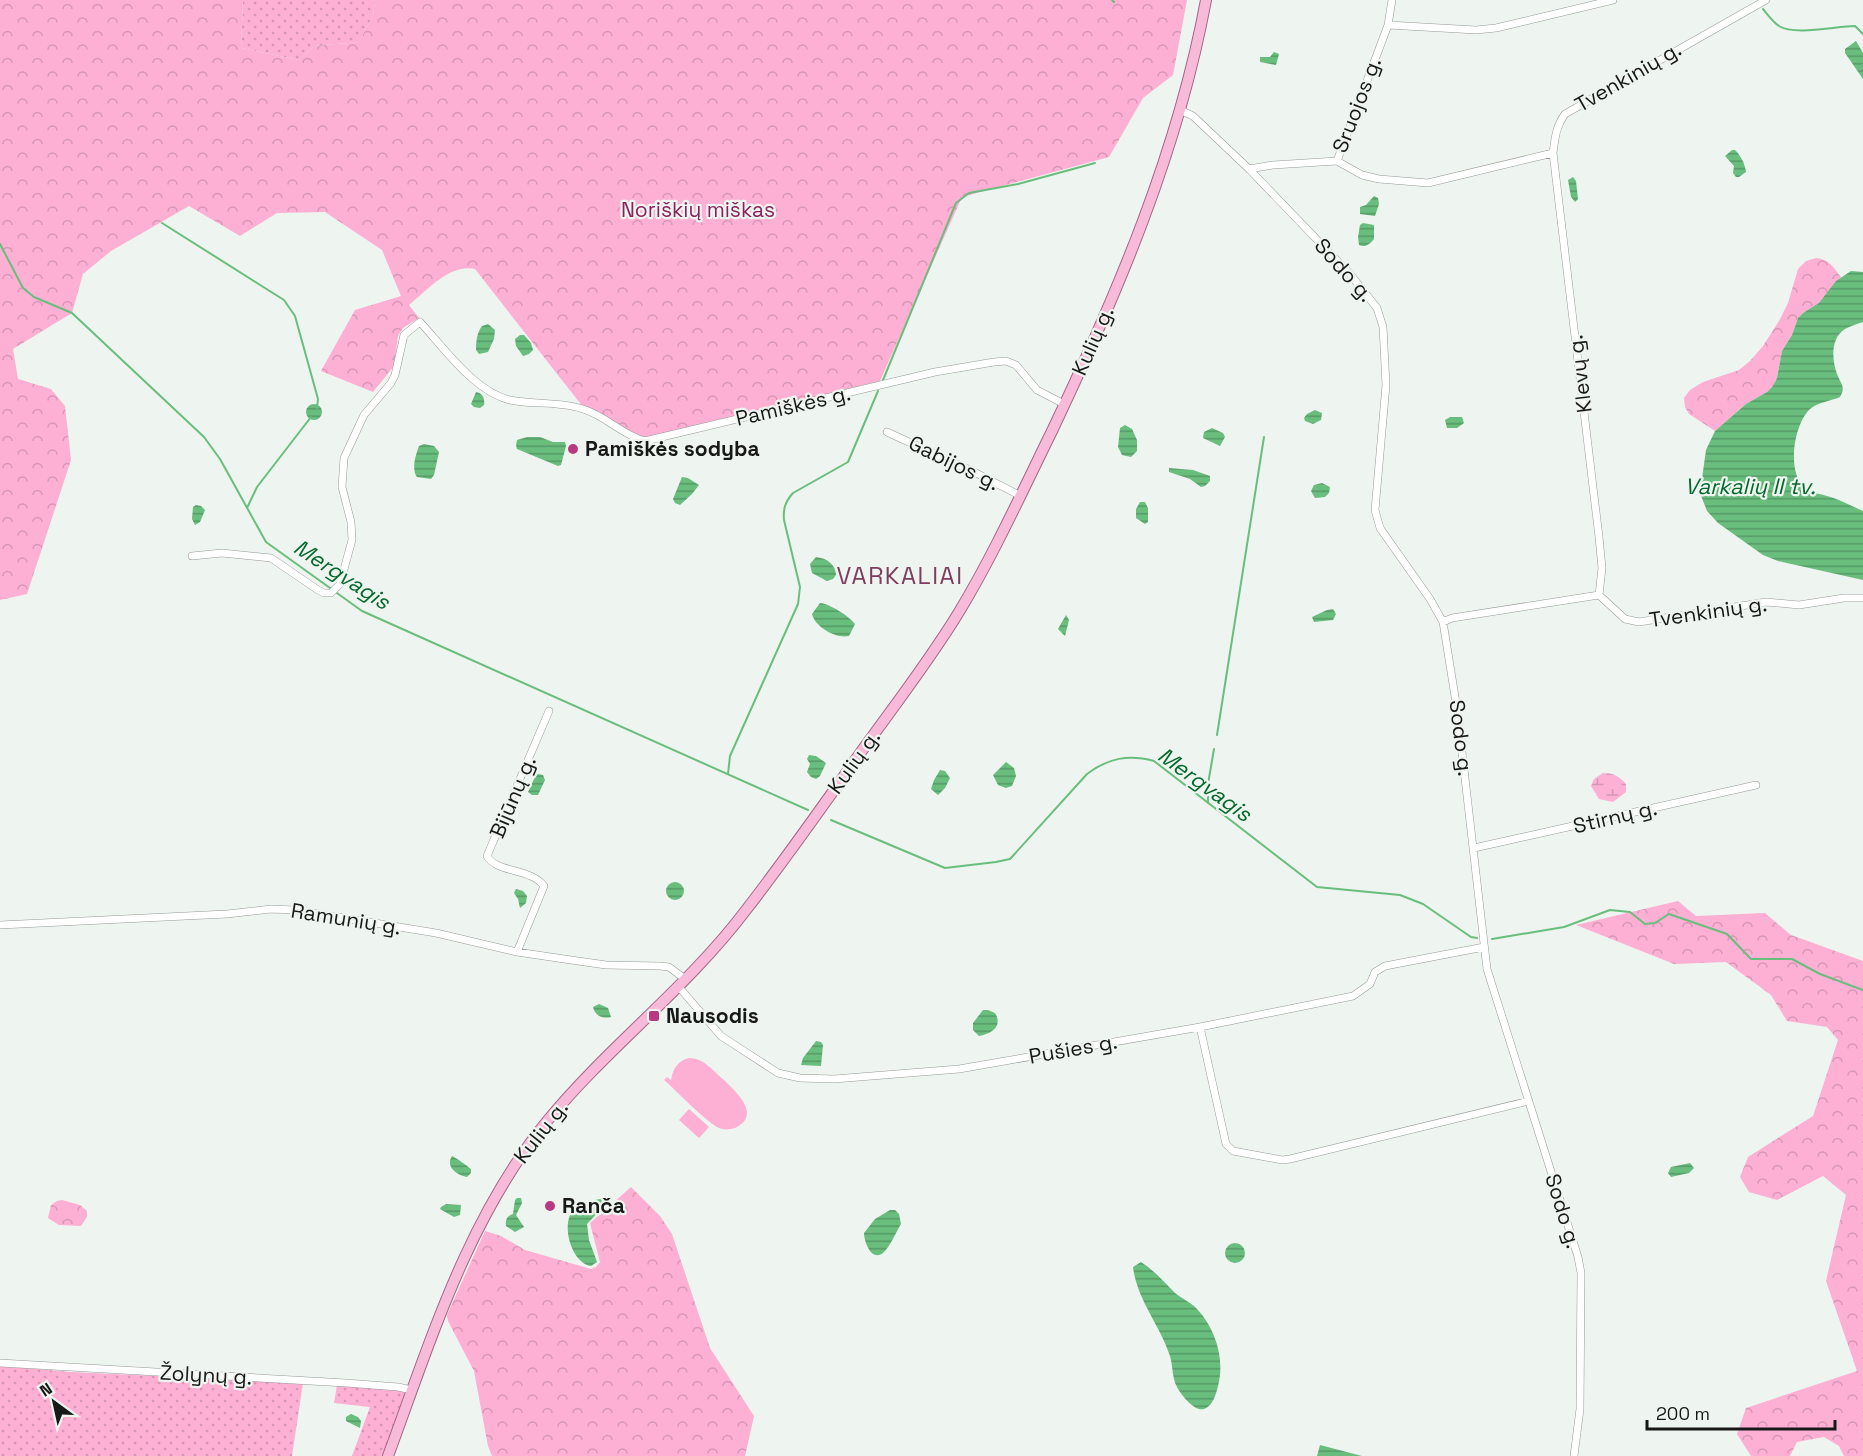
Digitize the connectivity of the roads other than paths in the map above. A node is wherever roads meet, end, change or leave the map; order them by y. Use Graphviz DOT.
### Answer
graph roads {
  1 [pos="1206,0"];
  2 [pos="1392,0"];
  3 [pos="1613,0"];
  4 [pos="1766,0"];
  5 [pos="1388,25"];
  6 [pos="1180,110"];
  7 [pos="1553,153"];
  8 [pos="1337,161"];
  9 [pos="1249,169"];
  10 [pos="1064,404"];
  11 [pos="887,432"];
  12 [pos="1020,496"];
  13 [pos="192,556"];
  14 [pos="1599,595"];
  15 [pos="1863,598"];
  16 [pos="1443,622"];
  17 [pos="549,711"];
  18 [pos="1756,785"];
  19 [pos="1474,848"];
  20 [pos="0,925"];
  21 [pos="1484,947"];
  22 [pos="517,952"];
  23 [pos="682,983"];
  24 [pos="1200,1027"];
  25 [pos="1529,1101"];
  26 [pos="0,1363"];
  27 [pos="412,1390"];
  28 [pos="388,1456"];
  29 [pos="1574,1456"];
  1 -- 6 [label="main road, Kulių g."];
  2 -- 5 [label="street, Sruojos g."];
  3 -- 5 [label="street"];
  4 -- 7 [label="street, Tvenkinių g."];
  5 -- 8 [label="street, Sruojos g."];
  6 -- 9 [label="street, Sodo g."];
  6 -- 10 [label="main road, Kulių g."];
  7 -- 8 [label="street"];
  7 -- 14 [label="street, Klevų g."];
  8 -- 9 [label="street, Sruojos g."];
  9 -- 16 [label="street, Sodo g."];
  10 -- 12 [label="main road, Kulių g."];
  10 -- 13 [label="street, Pamiškės g."];
  11 -- 12 [label="street, Gabijos g."];
  12 -- 23 [label="main road, Kulių g."];
  14 -- 15 [label="street, Tvenkinių g."];
  14 -- 16 [label="street"];
  16 -- 19 [label="street, Sodo g."];
  17 -- 22 [label="street, Bijūnų g."];
  18 -- 19 [label="street, Stirnų g."];
  19 -- 21 [label="street, Sodo g."];
  20 -- 22 [label="street, Ramunių g."];
  21 -- 24 [label="street, Pušies g."];
  21 -- 25 [label="street, Sodo g."];
  22 -- 23 [label="street, Ramunių g."];
  23 -- 24 [label="street, Pušies g."];
  23 -- 27 [label="main road, Kulių g."];
  24 -- 25 [label="street"];
  25 -- 29 [label="street, Sodo g."];
  26 -- 27 [label="street, Žolynų g."];
  27 -- 28 [label="main road, Kulių g."];
}
